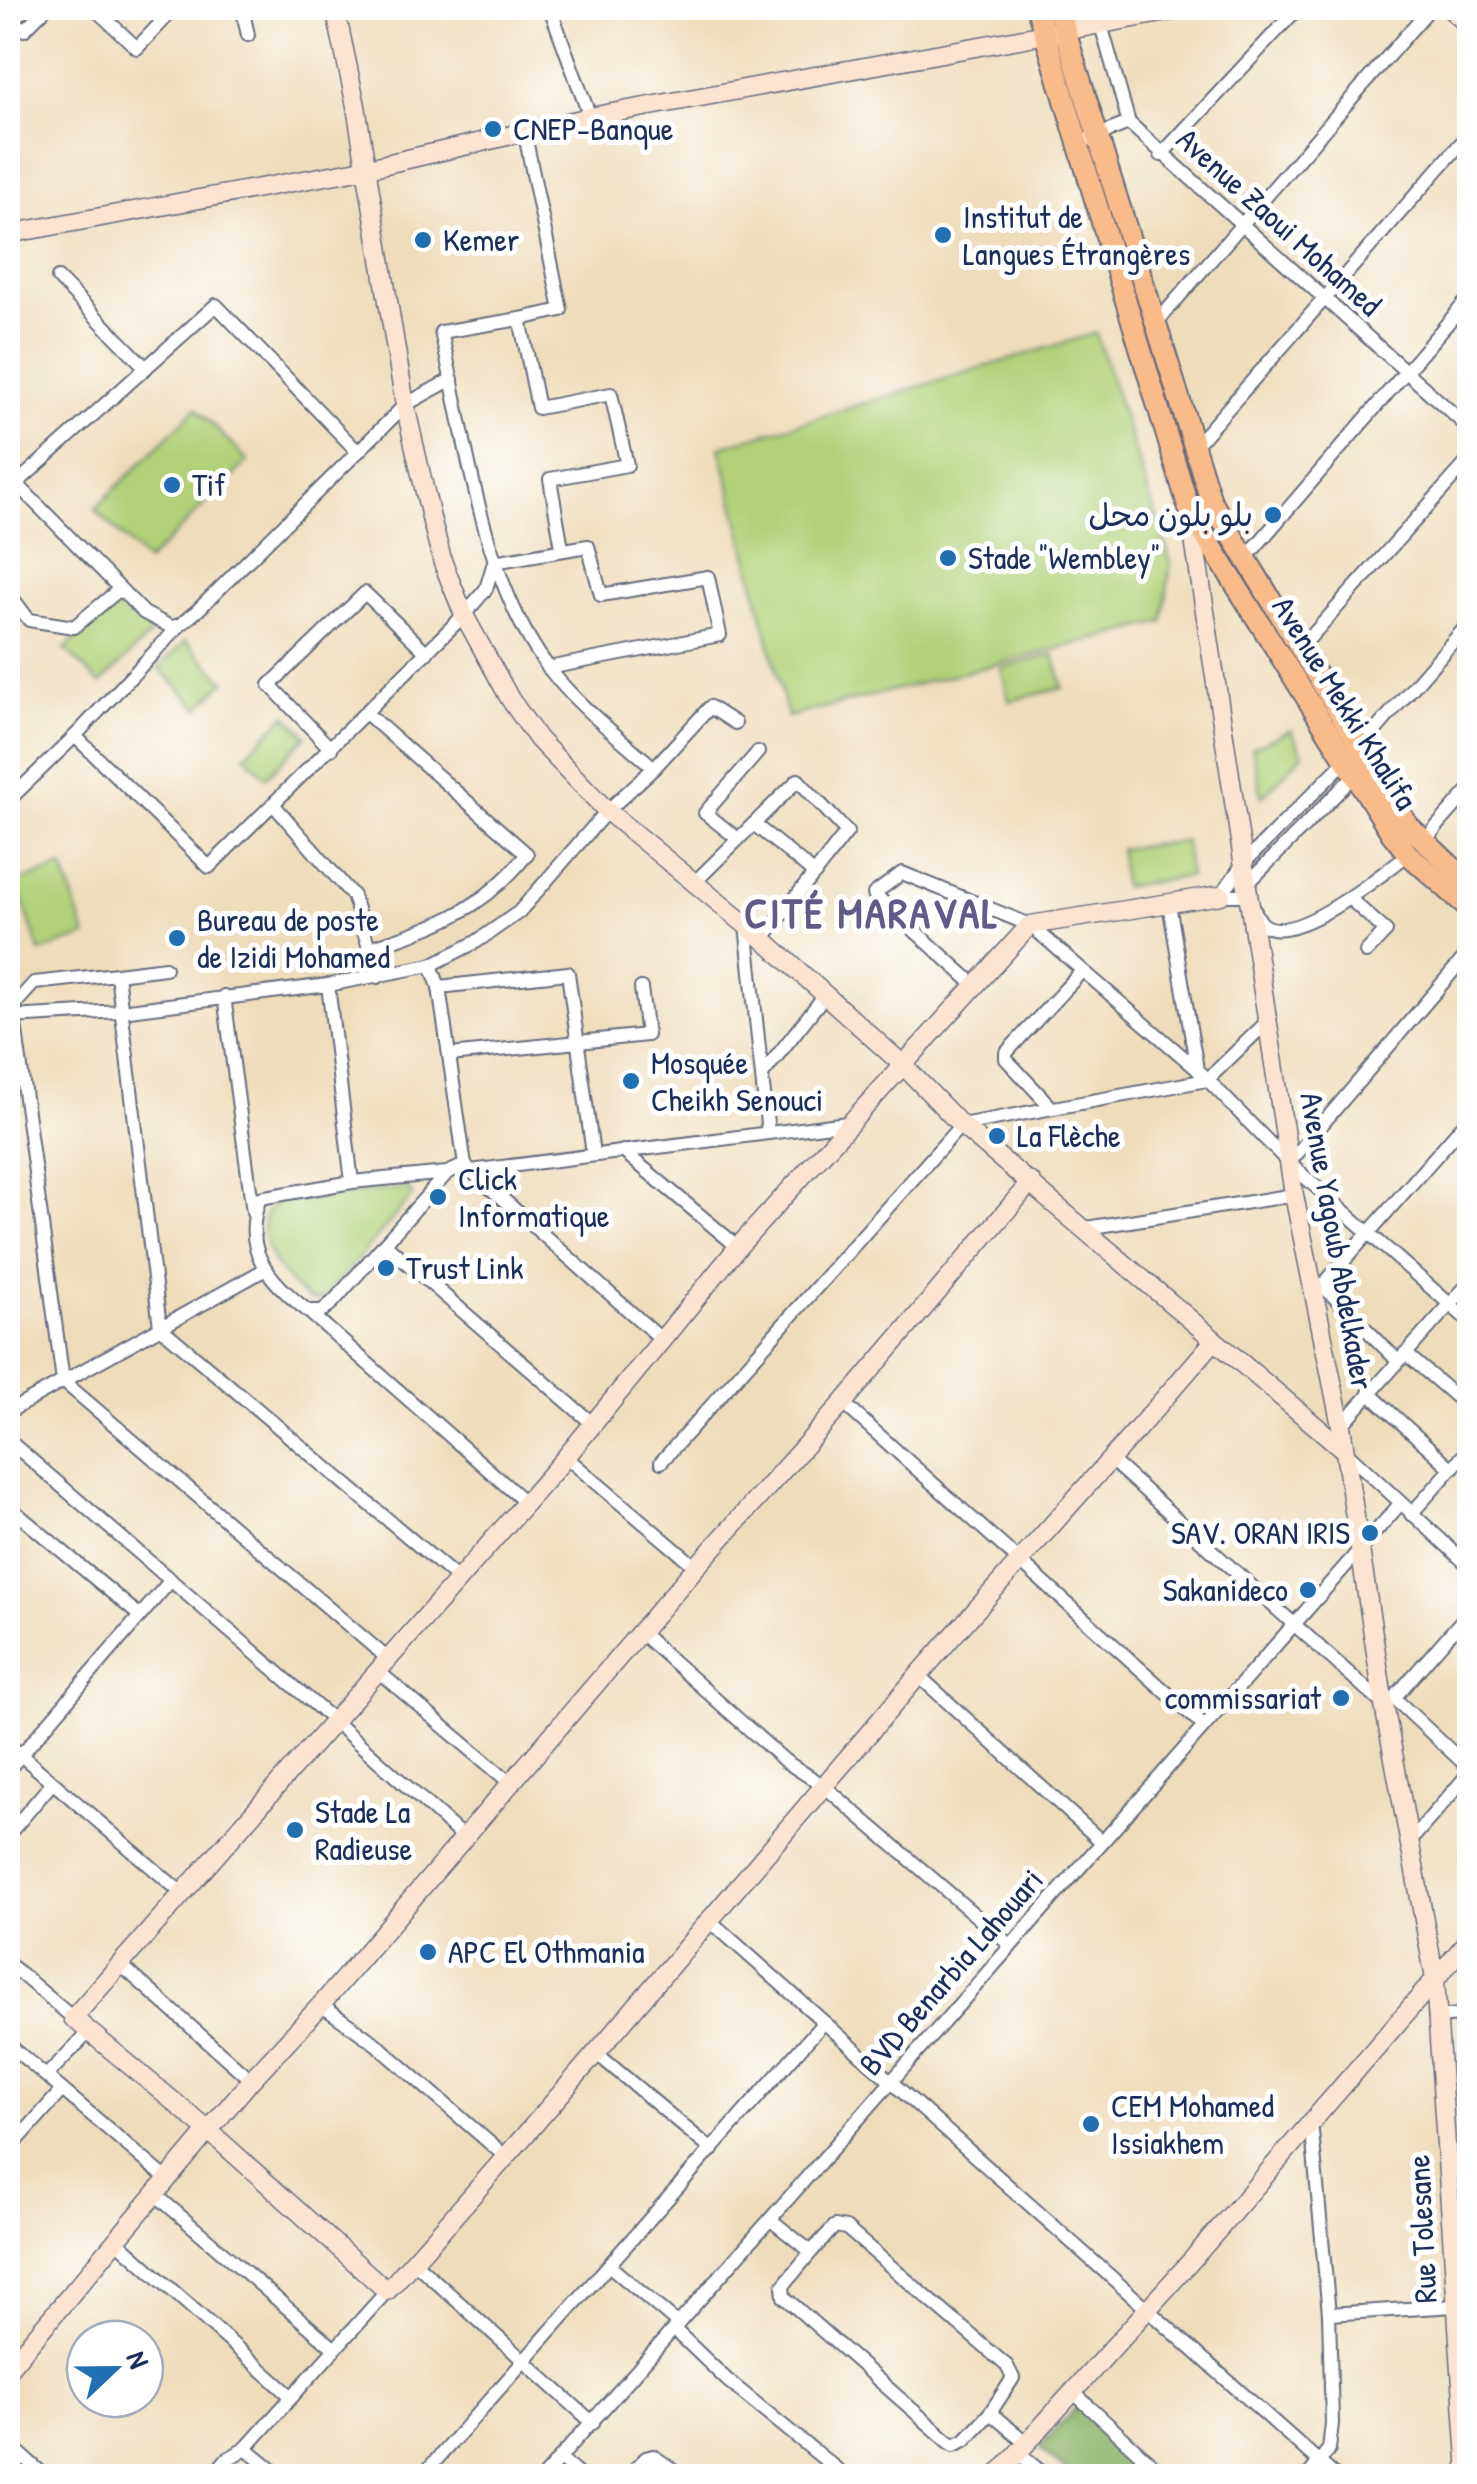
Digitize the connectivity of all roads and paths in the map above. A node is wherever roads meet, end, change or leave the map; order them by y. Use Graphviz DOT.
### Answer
graph roads {
  1 [pos="46,8"];
  2 [pos="94,8"];
  3 [pos="174,8"];
  4 [pos="242,8"];
  5 [pos="336,8"];
  6 [pos="550,8"];
  7 [pos="1037,8"];
  8 [pos="1058,8"];
  9 [pos="1189,8"];
  10 [pos="1298,8"];
  11 [pos="1430,8"];
  12 [pos="1449,8"];
  13 [pos="8,16"];
  14 [pos="1100,25"];
  15 [pos="1470,26"];
  16 [pos="1056,33"];
  17 [pos="248,34"];
  18 [pos="590,117"];
  19 [pos="1129,123"];
  20 [pos="524,130"];
  21 [pos="1470,132"];
  22 [pos="1099,136"];
  23 [pos="1078,143"];
  24 [pos="1161,154"];
  25 [pos="364,169"];
  26 [pos="1240,226"];
  27 [pos="8,234"];
  28 [pos="58,278"];
  29 [pos="1470,297"];
  30 [pos="1326,300"];
  31 [pos="520,318"];
  32 [pos="1157,322"];
  33 [pos="146,368"];
  34 [pos="1404,372"];
  35 [pos="452,379"];
  36 [pos="405,405"];
  37 [pos="1470,430"];
  38 [pos="1194,447"];
  39 [pos="358,452"];
  40 [pos="1470,459"];
  41 [pos="12,479"];
  42 [pos="1190,512"];
  43 [pos="562,548"];
  44 [pos="1246,558"];
  45 [pos="494,562"];
  46 [pos="120,589"];
  47 [pos="8,592"];
  48 [pos="464,615"];
  49 [pos="1470,622"];
  50 [pos="180,624"];
  51 [pos="426,653"];
  52 [pos="1292,656"];
  53 [pos="548,668"];
  54 [pos="366,714"];
  55 [pos="735,724"];
  56 [pos="76,736"];
  57 [pos="332,749"];
  58 [pos="758,752"];
  59 [pos="1361,754"];
  60 [pos="654,768"];
  61 [pos="1470,789"];
  62 [pos="8,801"];
  63 [pos="273,804"];
  64 [pos="607,811"];
  65 [pos="755,825"];
  66 [pos="738,838"];
  67 [pos="1415,848"];
  68 [pos="1243,864"];
  69 [pos="816,874"];
  70 [pos="696,882"];
  71 [pos="1470,884"];
  72 [pos="1248,890"];
  73 [pos="1221,895"];
  74 [pos="1350,899"];
  75 [pos="1170,904"];
  76 [pos="1470,909"];
  77 [pos="746,925"];
  78 [pos="1030,925"];
  79 [pos="762,939"];
  80 [pos="369,948"];
  81 [pos="1470,950"];
  82 [pos="1366,952"];
  83 [pos="431,965"];
  84 [pos="165,968"];
  85 [pos="1082,971"];
  86 [pos="117,974"];
  87 [pos="378,977"];
  88 [pos="975,984"];
  89 [pos="328,985"];
  90 [pos="439,986"];
  91 [pos="641,988"];
  92 [pos="825,995"];
  93 [pos="224,996"];
  94 [pos="121,1012"];
  95 [pos="11,1017"];
  96 [pos="1270,1020"];
  97 [pos="579,1044"];
  98 [pos="450,1055"];
  99 [pos="902,1064"];
  100 [pos="762,1074"];
  101 [pos="1202,1075"];
  102 [pos="1052,1108"];
  103 [pos="1470,1117"];
  104 [pos="848,1123"];
  105 [pos="961,1125"];
  106 [pos="768,1133"];
  107 [pos="623,1151"];
  108 [pos="593,1154"];
  109 [pos="1290,1163"];
  110 [pos="468,1168"];
  111 [pos="447,1173"];
  112 [pos="352,1182"];
  113 [pos="1031,1182"];
  114 [pos="1294,1195"];
  115 [pos="253,1216"];
  116 [pos="1086,1228"];
  117 [pos="1369,1232"];
  118 [pos="385,1244"];
  119 [pos="738,1248"];
  120 [pos="264,1270"];
  121 [pos="1470,1282"];
  122 [pos="1319,1290"];
  123 [pos="1450,1304"];
  124 [pos="308,1311"];
  125 [pos="1470,1322"];
  126 [pos="160,1327"];
  127 [pos="660,1339"];
  128 [pos="1213,1342"];
  129 [pos="1402,1357"];
  130 [pos="63,1381"];
  131 [pos="1370,1393"];
  132 [pos="8,1402"];
  133 [pos="844,1403"];
  134 [pos="1470,1410"];
  135 [pos="8,1412"];
  136 [pos="593,1424"];
  137 [pos="1340,1426"];
  138 [pos="8,1440"];
  139 [pos="1470,1448"];
  140 [pos="1344,1450"];
  141 [pos="566,1457"];
  142 [pos="1112,1461"];
  143 [pos="661,1462"];
  144 [pos="1451,1468"];
  145 [pos="525,1502"];
  146 [pos="1400,1504"];
  147 [pos="8,1506"];
  148 [pos="1412,1514"];
  149 [pos="1361,1546"];
  150 [pos="1020,1559"];
  151 [pos="1470,1566"];
  152 [pos="696,1567"];
  153 [pos="458,1579"];
  154 [pos="171,1580"];
  155 [pos="1470,1612"];
  156 [pos="140,1616"];
  157 [pos="1293,1621"];
  158 [pos="640,1633"];
  159 [pos="384,1666"];
  160 [pos="919,1676"];
  161 [pos="1389,1701"];
  162 [pos="334,1720"];
  163 [pos="1204,1726"];
  164 [pos="8,1744"];
  165 [pos="22,1756"];
  166 [pos="8,1770"];
  167 [pos="1470,1771"];
  168 [pos="53,1782"];
  169 [pos="509,1782"];
  170 [pos="824,1786"];
  171 [pos="8,1835"];
  172 [pos="463,1838"];
  173 [pos="1411,1840"];
  174 [pos="1102,1842"];
  175 [pos="182,1894"];
  176 [pos="708,1920"];
  177 [pos="1470,1939"];
  178 [pos="1010,1944"];
  179 [pos="8,1963"];
  180 [pos="121,1965"];
  181 [pos="1434,1978"];
  182 [pos="321,2005"];
  183 [pos="1470,2014"];
  184 [pos="1438,2017"];
  185 [pos="73,2018"];
  186 [pos="824,2022"];
  187 [pos="89,2032"];
  188 [pos="8,2044"];
  189 [pos="596,2053"];
  190 [pos="46,2076"];
  191 [pos="251,2080"];
  192 [pos="891,2081"];
  193 [pos="62,2090"];
  194 [pos="1311,2121"];
  195 [pos="209,2132"];
  196 [pos="712,2150"];
  197 [pos="8,2151"];
  198 [pos="507,2158"];
  199 [pos="1470,2162"];
  200 [pos="1448,2163"];
  201 [pos="162,2188"];
  202 [pos="771,2220"];
  203 [pos="118,2242"];
  204 [pos="812,2252"];
  205 [pos="414,2262"];
  206 [pos="610,2267"];
  207 [pos="388,2291"];
  208 [pos="1463,2306"];
  209 [pos="1148,2308"];
  210 [pos="1329,2314"];
  211 [pos="676,2327"];
  212 [pos="336,2349"];
  213 [pos="524,2361"];
  214 [pos="8,2369"];
  215 [pos="1072,2390"];
  216 [pos="292,2397"];
  217 [pos="990,2413"];
  218 [pos="593,2424"];
  219 [pos="8,2443"];
  220 [pos="246,2448"];
  221 [pos="1023,2448"];
  222 [pos="1468,2453"];
  223 [pos="560,2460"];
  224 [pos="1320,2464"];
  225 [pos="574,2475"];
  226 [pos="44,2476"];
  227 [pos="212,2476"];
  228 [pos="280,2476"];
  229 [pos="422,2476"];
  230 [pos="544,2476"];
  231 [pos="628,2476"];
  232 [pos="682,2476"];
  233 [pos="845,2476"];
  234 [pos="997,2476"];
  235 [pos="1046,2476"];
  236 [pos="1164,2476"];
  237 [pos="1308,2476"];
  238 [pos="1335,2476"];
  239 [pos="1468,2476"];
  1 -- 13 [label="street"];
  2 -- 3 [label="street"];
  4 -- 17 [label="street"];
  5 -- 25 [label="street"];
  6 -- 18 [label="street"];
  7 -- 16 [label="main road"];
  8 -- 16 [label="main road"];
  9 -- 14 [label="street"];
  10 -- 24 [label="street"];
  11 -- 26 [label="street"];
  12 -- 15 [label="street"];
  14 -- 16 [label="street"];
  14 -- 19 [label="street, Avenue Zaoui Mohamed"];
  16 -- 18 [label="street"];
  16 -- 22 [label="main road, Avenue Mekki Khalifa"];
  16 -- 23 [label="main road, Avenue Mekki Khalifa"];
  18 -- 20 [label="street"];
  19 -- 22 [label="street"];
  19 -- 24 [label="street, Avenue Zaoui Mohamed"];
  20 -- 25 [label="street"];
  20 -- 31 [label="street"];
  21 -- 30 [label="street"];
  22 -- 23 [label="street"];
  22 -- 32 [label="main road, Avenue Mekki Khalifa"];
  23 -- 42 [label="main road, Avenue Mekki Khalifa"];
  24 -- 26 [label="street, Avenue Zaoui Mohamed"];
  25 -- 27 [label="street"];
  25 -- 36 [label="street"];
  26 -- 30 [label="street, Avenue Zaoui Mohamed"];
  26 -- 32 [label="street"];
  28 -- 33 [label="street"];
  29 -- 34 [label="street"];
  30 -- 34 [label="street, Avenue Zaoui Mohamed"];
  30 -- 38 [label="street"];
  31 -- 35 [label="street"];
  31 -- 43 [label="street"];
  32 -- 38 [label="main road, Avenue Mekki Khalifa"];
  33 -- 39 [label="street"];
  33 -- 41 [label="street"];
  34 -- 37 [label="street, Avenue Zaoui Mohamed"];
  34 -- 44 [label="street"];
  35 -- 36 [label="street"];
  35 -- 45 [label="street"];
  36 -- 39 [label="street"];
  36 -- 48 [label="street"];
  38 -- 44 [label="main road, Avenue Mekki Khalifa"];
  39 -- 50 [label="street"];
  40 -- 52 [label="street"];
  41 -- 46 [label="street"];
  42 -- 52 [label="main road, Avenue Mekki Khalifa"];
  42 -- 68 [label="street, Avenue Yagoub Abdelkader"];
  43 -- 45 [label="street"];
  43 -- 53 [label="street"];
  44 -- 52 [label="main road, Avenue Mekki Khalifa"];
  45 -- 48 [label="street"];
  45 -- 53 [label="street"];
  46 -- 47 [label="street"];
  46 -- 50 [label="street"];
  48 -- 51 [label="street"];
  48 -- 64 [label="street"];
  49 -- 59 [label="street"];
  50 -- 56 [label="street"];
  51 -- 54 [label="street"];
  51 -- 57 [label="street"];
  52 -- 59 [label="main road, Avenue Mekki Khalifa"];
  53 -- 60 [label="street"];
  54 -- 57 [label="street"];
  54 -- 80 [label="street"];
  55 -- 60 [label="street"];
  56 -- 62 [label="street"];
  56 -- 63 [label="street"];
  57 -- 63 [label="street"];
  58 -- 66 [label="street"];
  59 -- 67 [label="main road, Avenue Mekki Khalifa"];
  59 -- 68 [label="street"];
  59 -- 72 [label="street"];
  60 -- 64 [label="street"];
  61 -- 67 [label="street"];
  63 -- 80 [label="street"];
  64 -- 70 [label="street"];
  64 -- 83 [label="street"];
  65 -- 66 [label="street"];
  65 -- 69 [label="street"];
  65 -- 69 [label="street"];
  66 -- 70 [label="street"];
  67 -- 71 [label="main road, Avenue Mekki Khalifa"];
  67 -- 74 [label="street"];
  67 -- 76 [label="main road, Avenue Mekki Khalifa"];
  68 -- 72 [label="street, Avenue Yagoub Abdelkader"];
  68 -- 73 [label="street"];
  69 -- 79 [label="street"];
  70 -- 77 [label="street"];
  72 -- 73 [label="street"];
  72 -- 74 [label="street"];
  72 -- 96 [label="street, Avenue Yagoub Abdelkader"];
  73 -- 75 [label="street"];
  74 -- 82 [label="street"];
  75 -- 78 [label="street"];
  75 -- 101 [label="street"];
  77 -- 79 [label="street"];
  77 -- 100 [label="street"];
  78 -- 85 [label="street"];
  78 -- 88 [label="street"];
  78 -- 88 [label="street"];
  79 -- 92 [label="street"];
  80 -- 87 [label="street"];
  81 -- 109 [label="street"];
  83 -- 87 [label="street"];
  83 -- 90 [label="street"];
  84 -- 86 [label="street"];
  85 -- 101 [label="street"];
  85 -- 102 [label="street"];
  86 -- 94 [label="street"];
  86 -- 95 [label="street"];
  87 -- 89 [label="street"];
  88 -- 99 [label="street"];
  89 -- 93 [label="street"];
  89 -- 112 [label="street"];
  90 -- 97 [label="street"];
  90 -- 98 [label="street"];
  91 -- 97 [label="street"];
  92 -- 99 [label="street"];
  92 -- 100 [label="street"];
  93 -- 94 [label="street"];
  93 -- 115 [label="street"];
  94 -- 95 [label="street"];
  94 -- 126 [label="street"];
  95 -- 130 [label="street"];
  96 -- 101 [label="street"];
  96 -- 109 [label="street, Avenue Yagoub Abdelkader"];
  97 -- 98 [label="street"];
  97 -- 108 [label="street"];
  98 -- 110 [label="street"];
  99 -- 104 [label="street"];
  99 -- 105 [label="street"];
  100 -- 106 [label="street"];
  101 -- 102 [label="street"];
  101 -- 109 [label="street"];
  102 -- 105 [label="street"];
  103 -- 117 [label="street"];
  104 -- 106 [label="street"];
  104 -- 119 [label="street"];
  105 -- 113 [label="street"];
  105 -- 143 [label="street"];
  106 -- 107 [label="street"];
  107 -- 108 [label="street"];
  107 -- 119 [label="street"];
  108 -- 110 [label="street"];
  109 -- 114 [label="street, Avenue Yagoub Abdelkader"];
  109 -- 117 [label="street"];
  110 -- 111 [label="street"];
  110 -- 127 [label="street"];
  111 -- 112 [label="street"];
  111 -- 118 [label="street"];
  112 -- 115 [label="street"];
  113 -- 116 [label="street"];
  113 -- 133 [label="street"];
  114 -- 116 [label="street"];
  114 -- 122 [label="street, Avenue Yagoub Abdelkader"];
  115 -- 120 [label="street"];
  116 -- 128 [label="street"];
  117 -- 122 [label="street"];
  117 -- 123 [label="street"];
  118 -- 124 [label="street"];
  118 -- 136 [label="street"];
  119 -- 127 [label="street"];
  120 -- 124 [label="street"];
  120 -- 126 [label="street"];
  121 -- 123 [label="street"];
  122 -- 129 [label="street"];
  122 -- 137 [label="street, Avenue Yagoub Abdelkader"];
  123 -- 125 [label="street"];
  123 -- 129 [label="street"];
  124 -- 145 [label="street"];
  126 -- 130 [label="street"];
  126 -- 153 [label="street"];
  127 -- 136 [label="street"];
  128 -- 140 [label="street"];
  128 -- 142 [label="street"];
  129 -- 131 [label="street"];
  129 -- 134 [label="street"];
  130 -- 135 [label="street"];
  130 -- 159 [label="street"];
  131 -- 137 [label="street"];
  131 -- 144 [label="street"];
  132 -- 135 [label="street"];
  133 -- 150 [label="street"];
  133 -- 152 [label="street"];
  136 -- 141 [label="street"];
  137 -- 140 [label="street, Avenue Yagoub Abdelkader"];
  138 -- 154 [label="street"];
  139 -- 144 [label="street"];
  140 -- 146 [label="street"];
  140 -- 149 [label="street, Avenue Yagoub Abdelkader"];
  141 -- 145 [label="street"];
  141 -- 152 [label="street"];
  142 -- 150 [label="street"];
  142 -- 157 [label="street"];
  144 -- 148 [label="street"];
  145 -- 153 [label="street"];
  146 -- 148 [label="street"];
  146 -- 149 [label="street, BVD Benarbia Lahouari"];
  147 -- 156 [label="street"];
  148 -- 151 [label="street"];
  149 -- 157 [label="street, BVD Benarbia Lahouari"];
  149 -- 161 [label="street, Avenue Yagoub Abdelkader"];
  150 -- 160 [label="street"];
  150 -- 163 [label="street"];
  152 -- 158 [label="street"];
  153 -- 159 [label="street"];
  154 -- 156 [label="street"];
  154 -- 162 [label="street"];
  155 -- 161 [label="street"];
  156 -- 165 [label="street"];
  157 -- 161 [label="street"];
  157 -- 163 [label="street, BVD Benarbia Lahouari"];
  158 -- 169 [label="street"];
  158 -- 170 [label="street"];
  159 -- 162 [label="street"];
  159 -- 169 [label="street"];
  160 -- 170 [label="street"];
  160 -- 174 [label="street"];
  161 -- 167 [label="street"];
  161 -- 173 [label="street, Avenue Yagoub Abdelkader"];
  162 -- 172 [label="street"];
  162 -- 175 [label="street"];
  163 -- 174 [label="street, BVD Benarbia Lahouari"];
  164 -- 165 [label="street"];
  165 -- 166 [label="street"];
  165 -- 168 [label="street"];
  167 -- 173 [label="street"];
  168 -- 171 [label="street"];
  168 -- 175 [label="street"];
  169 -- 172 [label="street"];
  170 -- 176 [label="street"];
  170 -- 178 [label="street"];
  172 -- 182 [label="street"];
  173 -- 181 [label="street, Avenue Yagoub Abdelkader"];
  174 -- 178 [label="street, BVD Benarbia Lahouari"];
  175 -- 180 [label="street"];
  176 -- 186 [label="street"];
  176 -- 189 [label="street"];
  177 -- 181 [label="street"];
  178 -- 192 [label="street, BVD Benarbia Lahouari"];
  179 -- 185 [label="street"];
  180 -- 185 [label="street"];
  180 -- 191 [label="street"];
  181 -- 184 [label="street, Rue Tolesane"];
  181 -- 194 [label="street"];
  182 -- 191 [label="street"];
  182 -- 198 [label="street"];
  183 -- 184 [label="street"];
  184 -- 200 [label="street, Rue Tolesane"];
  185 -- 187 [label="street"];
  186 -- 192 [label="street"];
  186 -- 196 [label="street"];
  187 -- 190 [label="street"];
  187 -- 195 [label="street"];
  188 -- 190 [label="street"];
  189 -- 196 [label="street"];
  189 -- 198 [label="street"];
  190 -- 193 [label="street"];
  191 -- 195 [label="street"];
  192 -- 202 [label="street, BVD Benarbia Lahouari"];
  192 -- 209 [label="street"];
  193 -- 197 [label="street"];
  193 -- 201 [label="street"];
  194 -- 209 [label="street"];
  194 -- 210 [label="street"];
  195 -- 201 [label="street"];
  195 -- 207 [label="street"];
  196 -- 206 [label="street"];
  198 -- 205 [label="street"];
  199 -- 200 [label="street"];
  200 -- 208 [label="street, Rue Tolesane"];
  201 -- 203 [label="street"];
  201 -- 212 [label="street"];
  202 -- 204 [label="street"];
  202 -- 211 [label="street, BVD Benarbia Lahouari"];
  203 -- 214 [label="street"];
  203 -- 216 [label="street"];
  204 -- 217 [label="street"];
  204 -- 217 [label="street"];
  205 -- 207 [label="street"];
  205 -- 213 [label="street"];
  206 -- 211 [label="street"];
  206 -- 213 [label="street"];
  207 -- 212 [label="street"];
  208 -- 210 [label="street"];
  208 -- 222 [label="street, Rue Tolesane"];
  209 -- 215 [label="street"];
  209 -- 224 [label="street"];
  210 -- 224 [label="street"];
  211 -- 218 [label="street, BVD Benarbia Lahouari"];
  211 -- 233 [label="street"];
  212 -- 216 [label="street"];
  213 -- 218 [label="street"];
  213 -- 229 [label="street"];
  215 -- 221 [label="street"];
  215 -- 236 [label="street"];
  216 -- 220 [label="street"];
  217 -- 221 [label="street"];
  218 -- 223 [label="street, BVD Benarbia Lahouari"];
  219 -- 226 [label="street"];
  220 -- 227 [label="street"];
  220 -- 228 [label="street"];
  221 -- 234 [label="street"];
  221 -- 235 [label="street"];
  222 -- 239 [label="street, Rue Tolesane"];
  223 -- 225 [label="street"];
  223 -- 230 [label="street, BVD Benarbia Lahouari"];
  224 -- 237 [label="street"];
  224 -- 238 [label="street"];
  231 -- 232 [label="street"];
}
